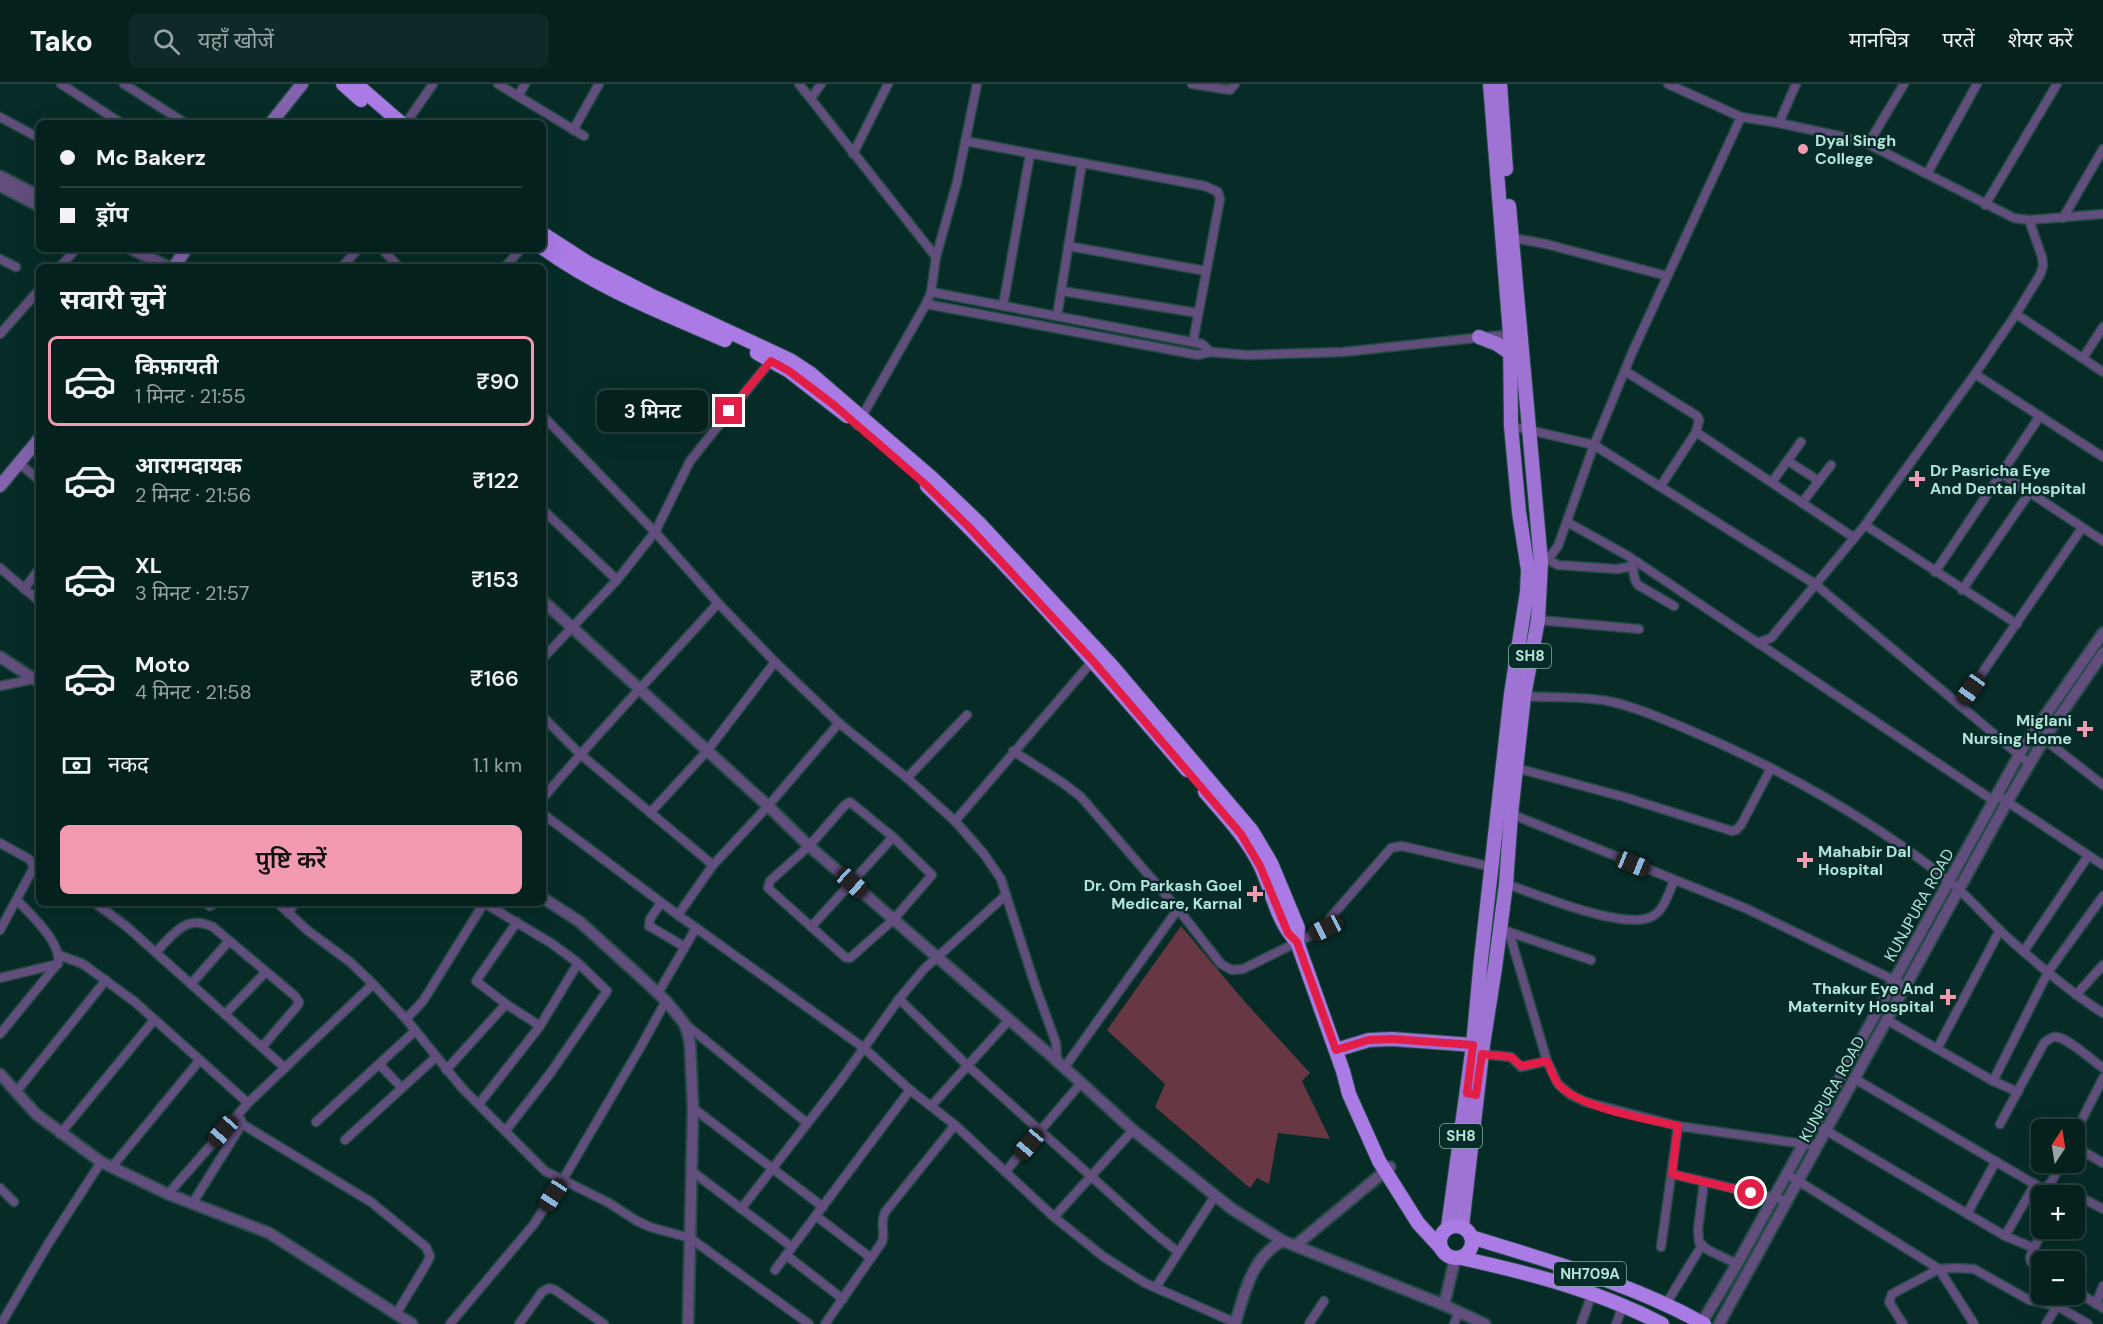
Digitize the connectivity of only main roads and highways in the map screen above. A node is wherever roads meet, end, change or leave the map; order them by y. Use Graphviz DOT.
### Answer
graph roads {
  1 [pos="302,84"];
  2 [pos="342,84"];
  3 [pos="356,84"];
  4 [pos="1490,84"];
  5 [pos="1500,84"];
  6 [pos="273,120"];
  7 [pos="384,120"];
  8 [pos="398,120"];
  9 [pos="1498,128"];
  10 [pos="546,236"];
  11 [pos="546,250"];
  12 [pos="1514,334"];
  13 [pos="1479,337"];
  14 [pos="1510,353"];
  15 [pos="773,357"];
  16 [pos="36,443"];
  17 [pos="0,486"];
  18 [pos="1524,651"];
  19 [pos="1512,742"];
  20 [pos="1477,1049"];
  21 [pos="1336,1050"];
  22 [pos="1452,1234"];
  23 [pos="1458,1258"];
  24 [pos="1662,1324"];
  25 [pos="1702,1324"];
  1 -- 6 [label="main road"];
  2 -- 7 [label="highway"];
  3 -- 8 [label="highway"];
  4 -- 9 [label="main road, SH8"];
  5 -- 9 [label="main road, SH8"];
  9 -- 12 [label="main road, SH8"];
  10 -- 15 [label="highway, NH709A"];
  11 -- 15 [label="highway, NH709A"];
  12 -- 14 [label="main road, SH8"];
  12 -- 18 [label="main road, SH8"];
  13 -- 14 [label="main road"];
  14 -- 18 [label="main road, SH8"];
  15 -- 21 [label="highway, NH709A"];
  16 -- 17 [label="main road"];
  18 -- 19 [label="main road, SH8"];
  19 -- 20 [label="main road, SH8"];
  19 -- 20 [label="main road, SH8"];
  20 -- 21 [label="main road"];
  20 -- 22 [label="main road, SH8"];
  21 -- 22 [label="highway, NH709A"];
  22 -- 23 [label="highway, NH709A"];
  22 -- 23 [label="highway"];
  22 -- 25 [label="highway, NH709A"];
  23 -- 24 [label="highway, NH709A"];
}
